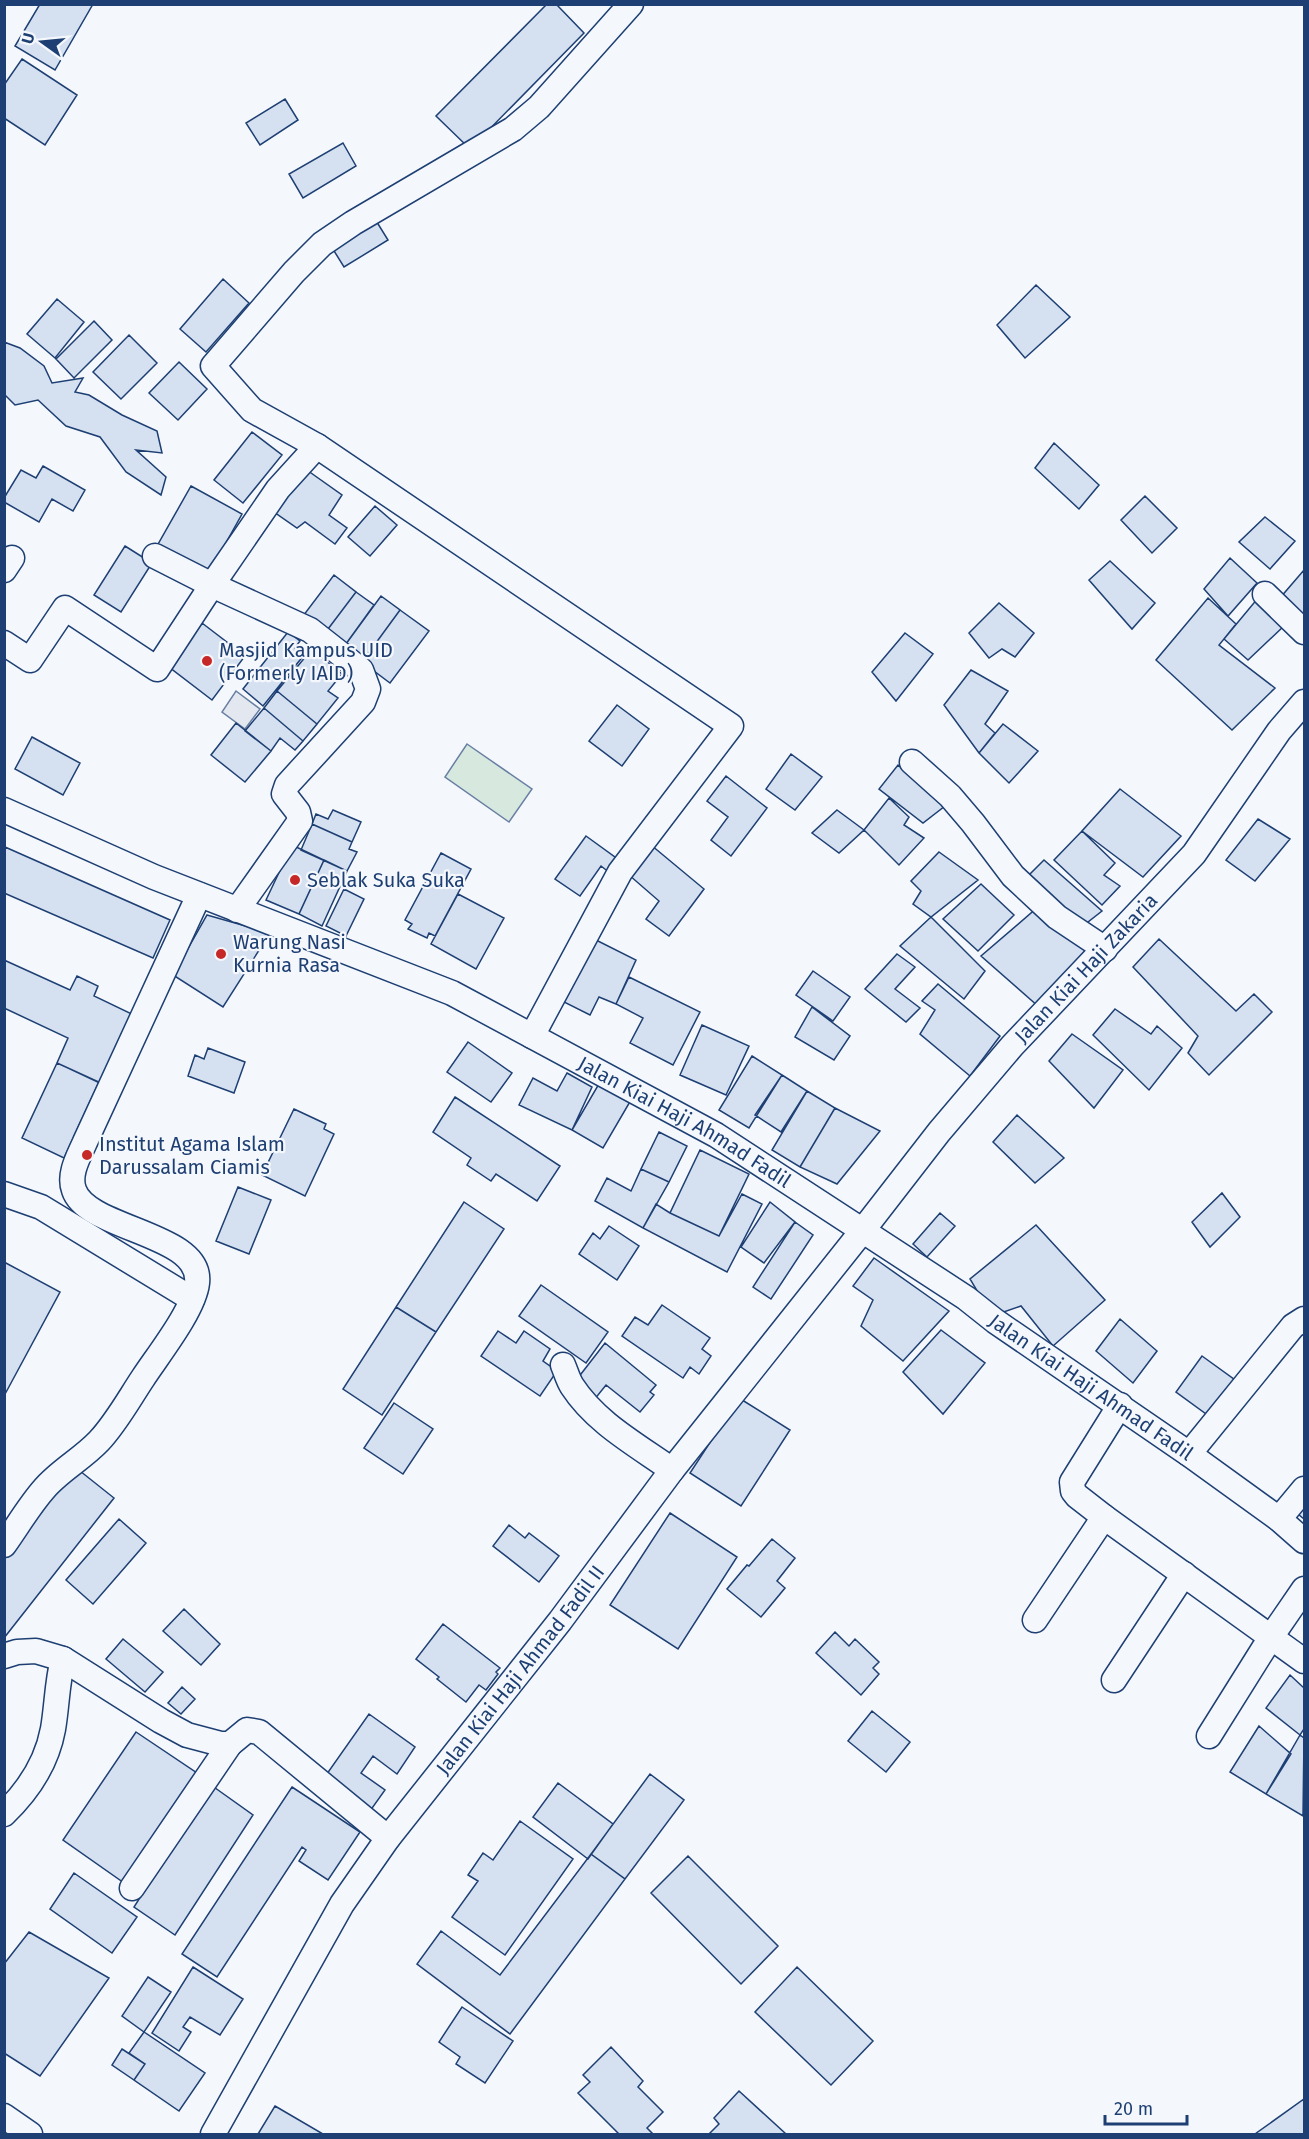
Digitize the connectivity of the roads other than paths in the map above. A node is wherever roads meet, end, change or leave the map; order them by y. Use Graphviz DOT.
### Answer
graph roads {
  1 [pos="631,4"];
  2 [pos="316,446"];
  3 [pos="155,556"];
  4 [pos="212,585"];
  5 [pos="1265,594"];
  6 [pos="1305,632"];
  7 [pos="4,643"];
  8 [pos="1305,702"];
  9 [pos="912,762"];
  10 [pos="4,810"];
  11 [pos="199,895"];
  12 [pos="237,910"];
  13 [pos="1105,949"];
  14 [pos="531,1036"];
  15 [pos="4,1194"];
  16 [pos="863,1230"];
  17 [pos="192,1299"];
  18 [pos="1305,1320"];
  19 [pos="563,1365"];
  20 [pos="1120,1405"];
  21 [pos="1189,1454"];
  22 [pos="672,1470"];
  23 [pos="1305,1489"];
  24 [pos="1104,1517"];
  25 [pos="1279,1519"];
  26 [pos="1305,1541"];
  27 [pos="4,1545"];
  28 [pos="1184,1574"];
  29 [pos="1305,1589"];
  30 [pos="1035,1620"];
  31 [pos="1271,1637"];
  32 [pos="4,1656"];
  33 [pos="1305,1661"];
  34 [pos="61,1667"];
  35 [pos="1114,1680"];
  36 [pos="1209,1736"];
  37 [pos="230,1744"];
  38 [pos="4,1814"];
  39 [pos="388,1838"];
  40 [pos="132,1888"];
  41 [pos="4,2116"];
  42 [pos="30,2134"];
  43 [pos="213,2134"];
  1 -- 2 [label="street"];
  2 -- 4 [label="street"];
  2 -- 14 [label="street"];
  3 -- 4 [label="street"];
  4 -- 7 [label="street"];
  4 -- 12 [label="street"];
  5 -- 6 [label="street"];
  8 -- 13 [label="street, Jalan Kiai Haji Zakaria"];
  9 -- 13 [label="street"];
  10 -- 11 [label="street, Jalan Kiai Haji Ahmad Fadil"];
  11 -- 12 [label="street, Jalan Kiai Haji Ahmad Fadil"];
  11 -- 17 [label="street"];
  12 -- 14 [label="street, Jalan Kiai Haji Ahmad Fadil"];
  13 -- 16 [label="street, Jalan Kiai Haji Zakaria"];
  14 -- 16 [label="street, Jalan Kiai Haji Ahmad Fadil"];
  15 -- 17 [label="street"];
  16 -- 20 [label="street, Jalan Kiai Haji Ahmad Fadil"];
  16 -- 22 [label="street, Jalan Kiai Haji Ahmad Fadil II"];
  17 -- 27 [label="street"];
  18 -- 21 [label="street"];
  19 -- 22 [label="street"];
  20 -- 21 [label="street, Jalan Kiai Haji Ahmad Fadil"];
  20 -- 24 [label="street"];
  21 -- 25 [label="street, Jalan Kiai Haji Ahmad Fadil"];
  22 -- 39 [label="street, Jalan Kiai Haji Ahmad Fadil II"];
  23 -- 25 [label="street"];
  24 -- 28 [label="street"];
  24 -- 30 [label="street"];
  25 -- 26 [label="street, Jalan Kiai Haji Ahmad Fadil"];
  28 -- 31 [label="street"];
  28 -- 35 [label="street"];
  29 -- 31 [label="street"];
  31 -- 33 [label="street"];
  31 -- 36 [label="street"];
  32 -- 34 [label="street"];
  34 -- 37 [label="street"];
  34 -- 38 [label="street"];
  37 -- 39 [label="street"];
  37 -- 40 [label="street"];
  39 -- 43 [label="street, Jalan Kiai Haji Ahmad Fadil II"];
  41 -- 42 [label="street"];
}
